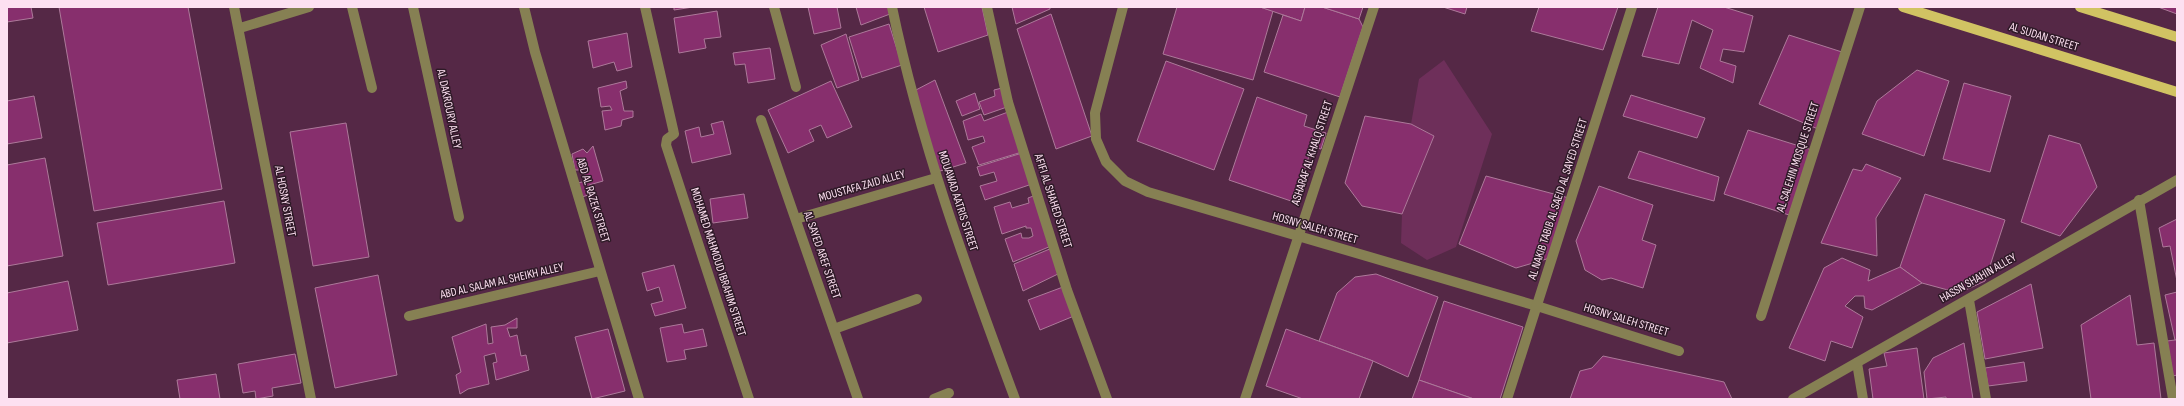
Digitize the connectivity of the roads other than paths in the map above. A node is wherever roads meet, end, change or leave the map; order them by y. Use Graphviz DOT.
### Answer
graph roads {
  1 [pos="234,7"];
  2 [pos="309,7"];
  3 [pos="352,7"];
  4 [pos="413,7"];
  5 [pos="524,7"];
  6 [pos="645,7"];
  7 [pos="774,7"];
  8 [pos="892,7"];
  9 [pos="987,7"];
  10 [pos="1123,7"];
  11 [pos="1374,7"];
  12 [pos="1632,7"];
  13 [pos="1860,7"];
  14 [pos="1902,7"];
  15 [pos="2080,7"];
  16 [pos="240,28"];
  17 [pos="2177,37"];
  18 [pos="796,87"];
  19 [pos="372,88"];
  20 [pos="2177,92"];
  21 [pos="761,120"];
  22 [pos="936,178"];
  23 [pos="2177,180"];
  24 [pos="2140,200"];
  25 [pos="459,217"];
  26 [pos="796,219"];
  27 [pos="1298,236"];
  28 [pos="600,270"];
  29 [pos="917,299"];
  30 [pos="1969,300"];
  31 [pos="1537,306"];
  32 [pos="409,316"];
  33 [pos="1761,316"];
  34 [pos="834,329"];
  35 [pos="1679,351"];
  36 [pos="1857,363"];
  37 [pos="949,393"];
  38 [pos="311,399"];
  39 [pos="639,399"];
  40 [pos="749,399"];
  41 [pos="858,399"];
  42 [pos="934,399"];
  43 [pos="1015,399"];
  44 [pos="1107,399"];
  45 [pos="1245,399"];
  46 [pos="1507,399"];
  47 [pos="1792,399"];
  48 [pos="1863,399"];
  49 [pos="1986,399"];
  50 [pos="2173,399"];
  1 -- 16 [label="street, AL HOSNY STREET"];
  2 -- 16 [label="street"];
  3 -- 19 [label="street"];
  4 -- 25 [label="street, AL DAKROURY ALLEY"];
  5 -- 28 [label="street, ABD AL RAZEK STREET"];
  6 -- 40 [label="street, MOHAMED MAHMOUD IBRAHIM STREET"];
  7 -- 18 [label="street"];
  8 -- 22 [label="street, MOUAWAD AATRIS STREET"];
  9 -- 44 [label="street, AFIFI AL SHAHED STREET"];
  10 -- 27 [label="street, HOSNY SALEH STREET"];
  11 -- 27 [label="street, ASHARAF AL KHALQ STREET"];
  12 -- 31 [label="street, AL NAKIB TABIB AL SAEID AL SAYED STREET"];
  13 -- 33 [label="street, AL SALEHIN MOSQUE STREET"];
  14 -- 20 [label="main road, AL SUDAN STREET"];
  15 -- 17 [label="main road"];
  16 -- 38 [label="street, AL HOSNY STREET"];
  21 -- 26 [label="street, AL SAYED AREF STREET"];
  22 -- 26 [label="street, MOUSTAFA ZAID ALLEY"];
  22 -- 43 [label="street, MOUAWAD AATRIS STREET"];
  23 -- 24 [label="street, HASSN SHAHIN ALLEY"];
  24 -- 30 [label="street, HASSN SHAHIN ALLEY"];
  24 -- 50 [label="street"];
  26 -- 34 [label="street, AL SAYED AREF STREET"];
  27 -- 31 [label="street, HOSNY SALEH STREET"];
  27 -- 45 [label="street, ASHARAF AL KHALQ STREET"];
  28 -- 32 [label="street, ABD AL SALAM AL SHEIKH ALLEY"];
  28 -- 39 [label="street, ABD AL RAZEK STREET"];
  29 -- 34 [label="street"];
  30 -- 36 [label="street, HASSN SHAHIN ALLEY"];
  30 -- 49 [label="street"];
  31 -- 35 [label="street, HOSNY SALEH STREET"];
  31 -- 46 [label="street, AL NAKIB TABIB AL SAEID AL SAYED STREET"];
  34 -- 41 [label="street, AL SAYED AREF STREET"];
  36 -- 47 [label="street, HASSN SHAHIN ALLEY"];
  36 -- 48 [label="street"];
  37 -- 42 [label="street"];
}
